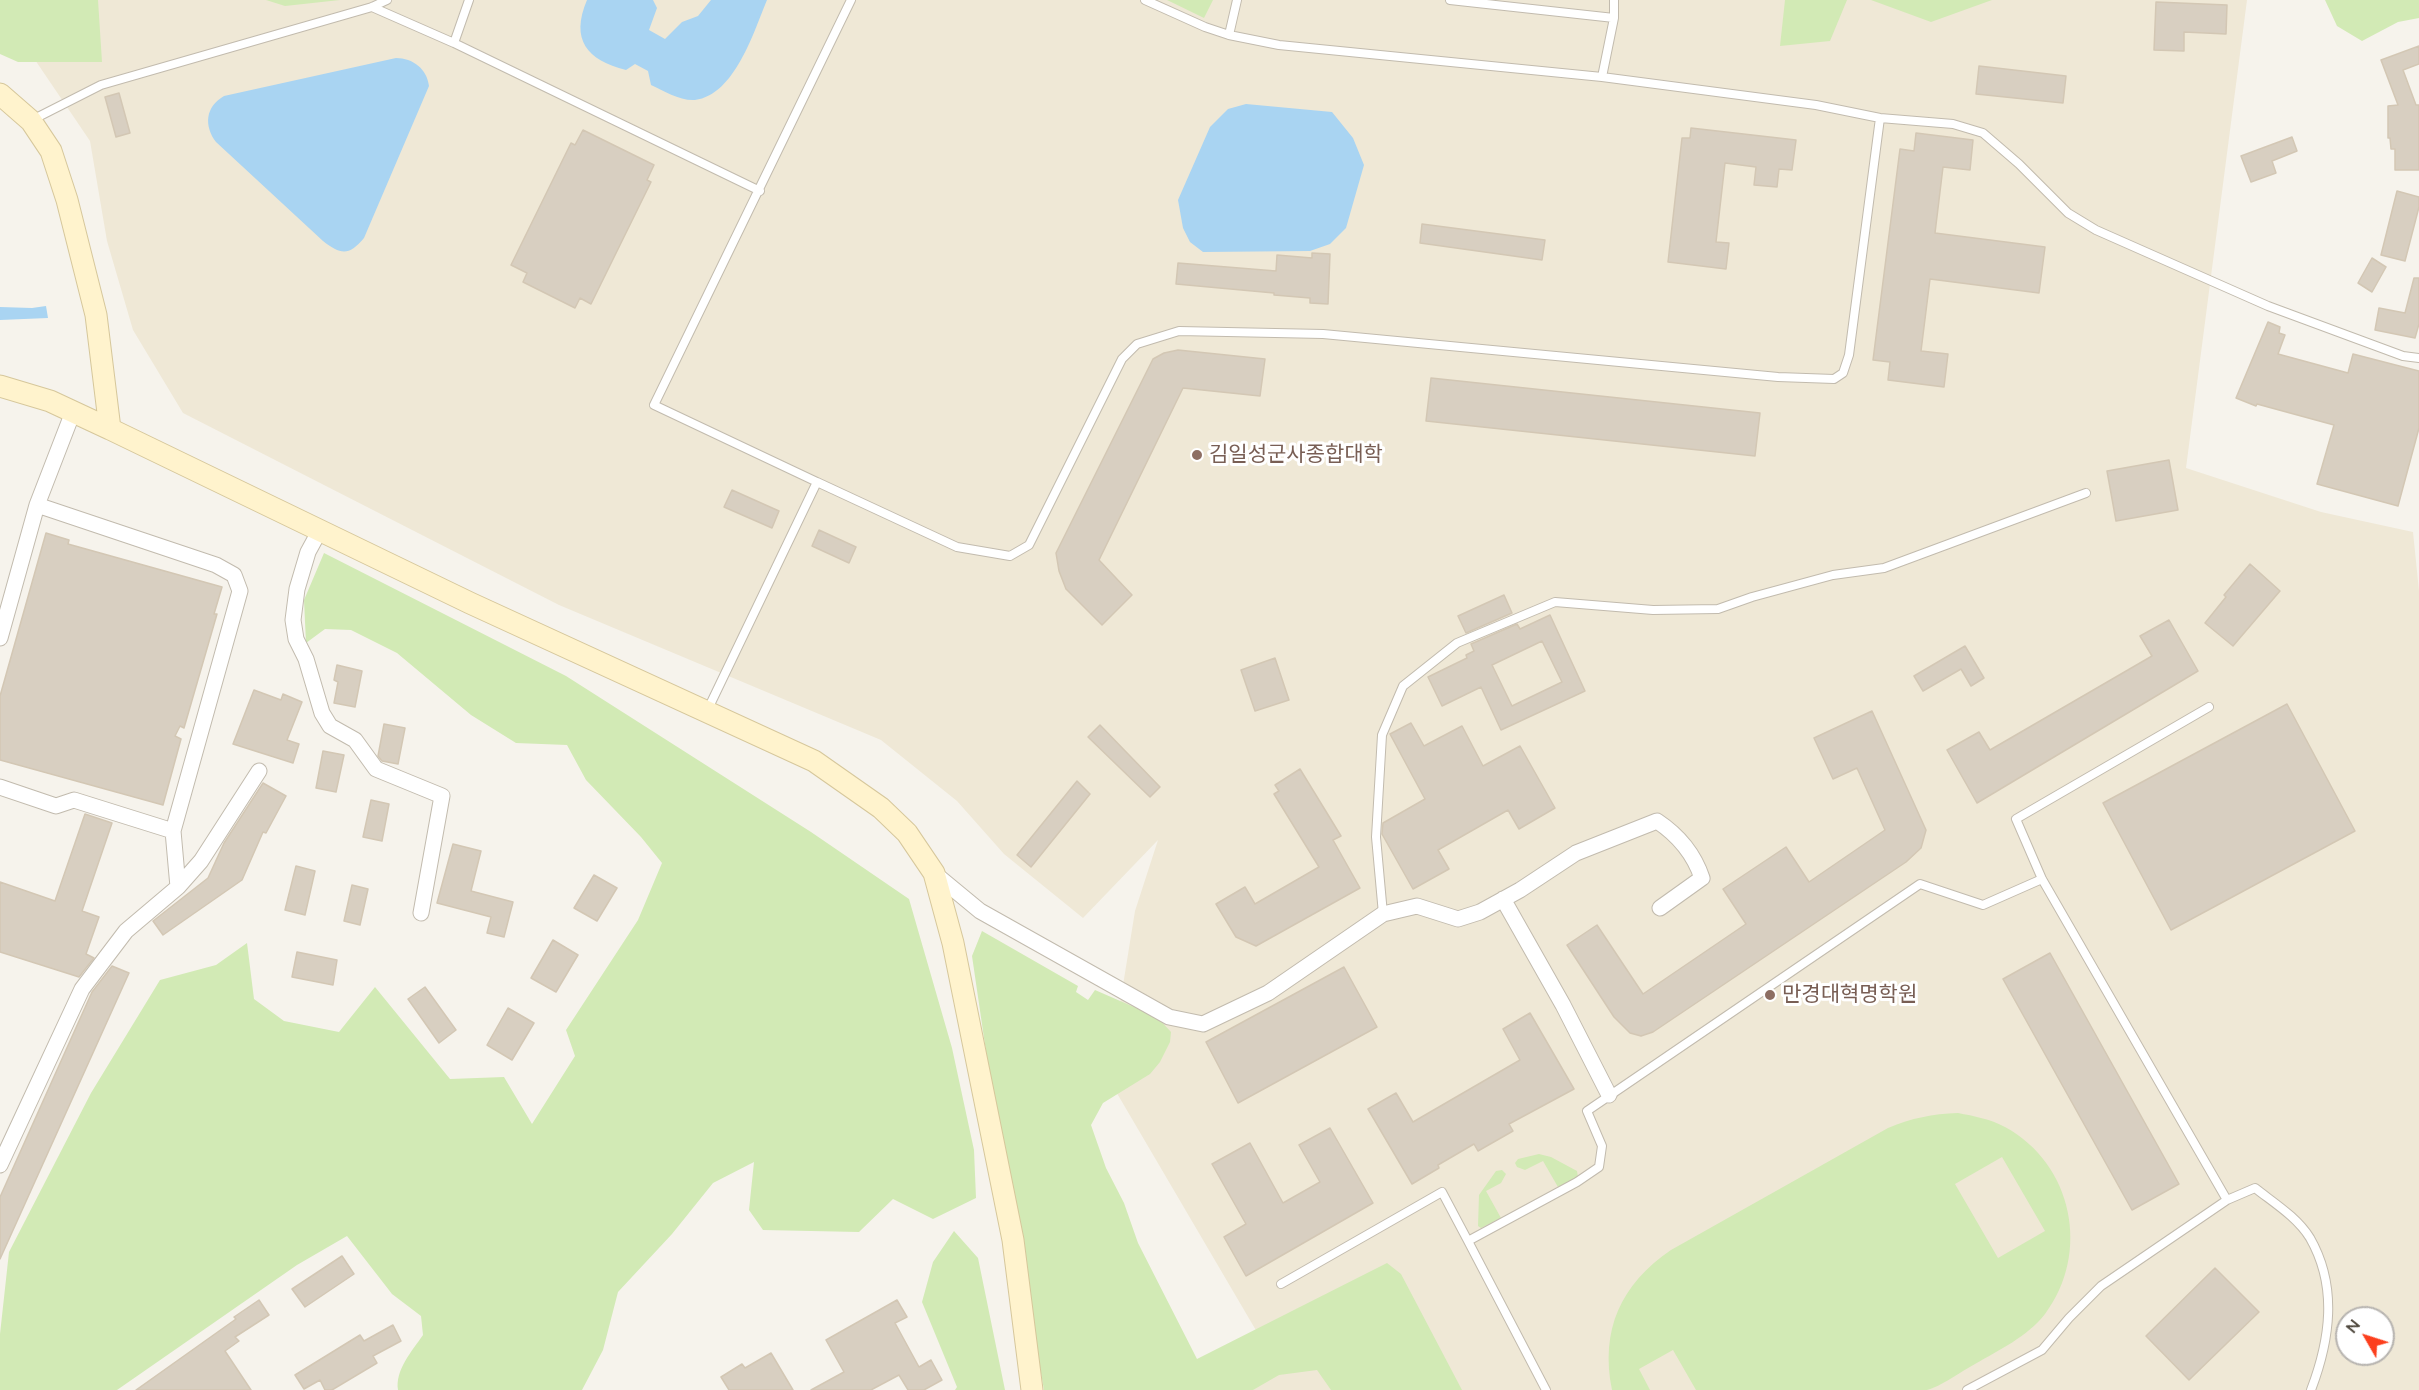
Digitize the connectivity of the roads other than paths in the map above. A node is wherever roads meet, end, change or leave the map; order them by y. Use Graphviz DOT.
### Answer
graph roads {
  1 [pos="387,0"];
  2 [pos="468,0"];
  3 [pos="851,0"];
  4 [pos="1145,0"];
  5 [pos="1237,0"];
  6 [pos="1450,0"];
  7 [pos="1614,0"];
  8 [pos="372,8"];
  9 [pos="1614,18"];
  10 [pos="1229,35"];
  11 [pos="454,43"];
  12 [pos="1602,76"];
  13 [pos="0,94"];
  14 [pos="1880,118"];
  15 [pos="31,121"];
  16 [pos="760,191"];
  17 [pos="2419,358"];
  18 [pos="0,386"];
  19 [pos="74,412"];
  20 [pos="110,429"];
  21 [pos="817,482"];
  22 [pos="2086,493"];
  23 [pos="37,506"];
  24 [pos="320,530"];
  25 [pos="0,638"];
  26 [pos="2209,707"];
  27 [pos="707,710"];
  28 [pos="259,771"];
  29 [pos="0,787"];
  30 [pos="173,831"];
  31 [pos="934,873"];
  32 [pos="2042,879"];
  33 [pos="178,887"];
  34 [pos="1503,899"];
  35 [pos="1660,908"];
  36 [pos="421,913"];
  37 [pos="1383,914"];
  38 [pos="1609,1095"];
  39 [pos="0,1165"];
  40 [pos="2227,1200"];
  41 [pos="1468,1241"];
  42 [pos="1281,1284"];
  43 [pos="1032,1390"];
  44 [pos="1545,1390"];
  45 [pos="1967,1390"];
  46 [pos="2311,1390"];
  1 -- 8 [label="lane"];
  2 -- 11 [label="lane"];
  3 -- 16 [label="lane"];
  4 -- 10 [label="lane"];
  5 -- 10 [label="lane"];
  6 -- 9 [label="lane"];
  7 -- 9 [label="lane"];
  8 -- 11 [label="lane"];
  8 -- 15 [label="lane"];
  9 -- 12 [label="lane"];
  10 -- 12 [label="lane"];
  11 -- 16 [label="lane"];
  12 -- 14 [label="lane"];
  13 -- 15 [label="main road"];
  14 -- 17 [label="lane"];
  14 -- 21 [label="lane"];
  15 -- 20 [label="main road"];
  16 -- 21 [label="lane"];
  18 -- 19 [label="main road"];
  19 -- 20 [label="main road"];
  19 -- 23 [label="street"];
  20 -- 24 [label="main road"];
  21 -- 27 [label="lane"];
  22 -- 37 [label="lane"];
  23 -- 25 [label="street"];
  23 -- 30 [label="street"];
  24 -- 27 [label="main road"];
  24 -- 36 [label="street"];
  26 -- 32 [label="lane"];
  27 -- 31 [label="main road"];
  28 -- 33 [label="street"];
  29 -- 30 [label="street"];
  30 -- 33 [label="street"];
  31 -- 37 [label="street"];
  31 -- 43 [label="main road"];
  32 -- 38 [label="lane"];
  32 -- 40 [label="lane"];
  33 -- 39 [label="street"];
  34 -- 35 [label="street"];
  34 -- 37 [label="street"];
  34 -- 38 [label="street"];
  38 -- 41 [label="lane"];
  40 -- 45 [label="lane"];
  40 -- 46 [label="lane"];
  41 -- 42 [label="lane"];
  41 -- 44 [label="lane"];
}
